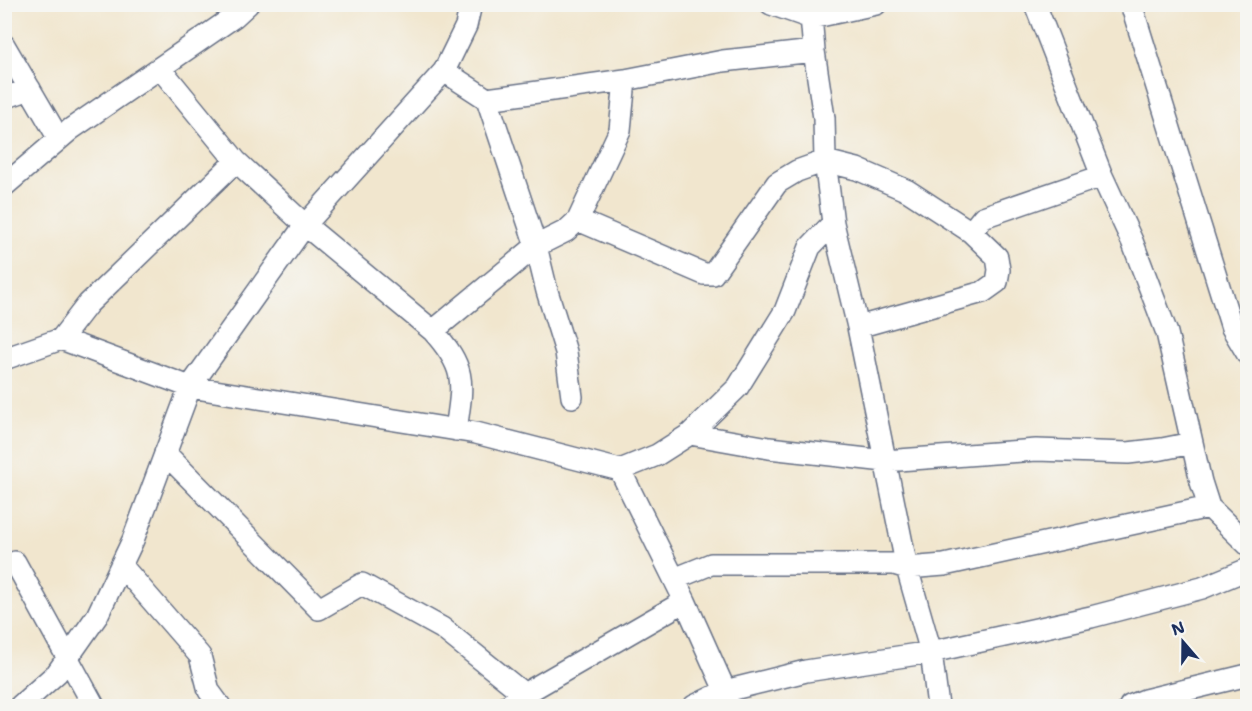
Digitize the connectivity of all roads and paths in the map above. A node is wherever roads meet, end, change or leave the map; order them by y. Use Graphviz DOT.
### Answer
graph roads {
  1 [pos="248,4"];
  2 [pos="471,4"];
  3 [pos="771,4"];
  4 [pos="876,4"];
  5 [pos="1035,4"];
  6 [pos="1131,4"];
  7 [pos="811,11"];
  8 [pos="4,45"];
  9 [pos="814,51"];
  10 [pos="160,68"];
  11 [pos="444,71"];
  12 [pos="624,80"];
  13 [pos="30,89"];
  14 [pos="4,98"];
  15 [pos="487,99"];
  16 [pos="59,139"];
  17 [pos="825,160"];
  18 [pos="237,161"];
  19 [pos="1102,176"];
  20 [pos="4,186"];
  21 [pos="578,220"];
  22 [pos="833,223"];
  23 [pos="305,225"];
  24 [pos="971,232"];
  25 [pos="536,246"];
  26 [pos="858,327"];
  27 [pos="433,331"];
  28 [pos="62,339"];
  29 [pos="1248,355"];
  30 [pos="4,360"];
  31 [pos="190,387"];
  32 [pos="572,397"];
  33 [pos="456,430"];
  34 [pos="690,434"];
  35 [pos="1192,443"];
  36 [pos="165,453"];
  37 [pos="885,461"];
  38 [pos="620,470"];
  39 [pos="1209,507"];
  40 [pos="1248,545"];
  41 [pos="15,562"];
  42 [pos="121,565"];
  43 [pos="907,568"];
  44 [pos="1248,569"];
  45 [pos="674,579"];
  46 [pos="685,601"];
  47 [pos="931,652"];
  48 [pos="68,657"];
  49 [pos="1248,675"];
  50 [pos="524,694"];
  51 [pos="729,699"];
  52 [pos="20,706"];
  53 [pos="94,706"];
  54 [pos="220,706"];
  55 [pos="507,706"];
  56 [pos="694,706"];
  57 [pos="938,706"];
  58 [pos="1130,706"];
  1 -- 10 [label="street"];
  2 -- 11 [label="street"];
  3 -- 7 [label="street"];
  4 -- 7 [label="street"];
  5 -- 19 [label="street"];
  6 -- 29 [label="street"];
  7 -- 9 [label="street"];
  8 -- 13 [label="street"];
  9 -- 12 [label="street"];
  9 -- 17 [label="street"];
  10 -- 16 [label="street"];
  10 -- 18 [label="street"];
  11 -- 15 [label="street"];
  11 -- 23 [label="street"];
  12 -- 15 [label="street"];
  12 -- 21 [label="street"];
  13 -- 14 [label="street"];
  13 -- 16 [label="street"];
  15 -- 25 [label="street"];
  16 -- 20 [label="street"];
  17 -- 21 [label="street"];
  17 -- 22 [label="street"];
  17 -- 24 [label="street"];
  18 -- 23 [label="street"];
  18 -- 28 [label="street"];
  19 -- 24 [label="street"];
  19 -- 35 [label="street"];
  21 -- 25 [label="street"];
  22 -- 26 [label="street"];
  22 -- 34 [label="street"];
  23 -- 27 [label="street"];
  23 -- 31 [label="street"];
  24 -- 26 [label="street"];
  25 -- 27 [label="street"];
  25 -- 32 [label="street"];
  26 -- 37 [label="street"];
  27 -- 33 [label="street"];
  28 -- 30 [label="street"];
  28 -- 31 [label="street"];
  31 -- 33 [label="street"];
  31 -- 36 [label="street"];
  33 -- 38 [label="street"];
  34 -- 37 [label="street"];
  34 -- 38 [label="street"];
  35 -- 37 [label="street"];
  35 -- 39 [label="street"];
  36 -- 42 [label="street"];
  36 -- 50 [label="street"];
  37 -- 43 [label="street"];
  38 -- 45 [label="street"];
  39 -- 40 [label="street"];
  39 -- 43 [label="street"];
  41 -- 48 [label="street"];
  42 -- 48 [label="street"];
  42 -- 54 [label="street"];
  43 -- 45 [label="street"];
  43 -- 47 [label="street"];
  44 -- 47 [label="street"];
  45 -- 46 [label="street"];
  46 -- 50 [label="street"];
  46 -- 51 [label="street"];
  47 -- 51 [label="street"];
  47 -- 57 [label="street"];
  48 -- 52 [label="street"];
  48 -- 53 [label="street"];
  49 -- 58 [label="street"];
  50 -- 55 [label="street"];
  51 -- 56 [label="street"];
}
